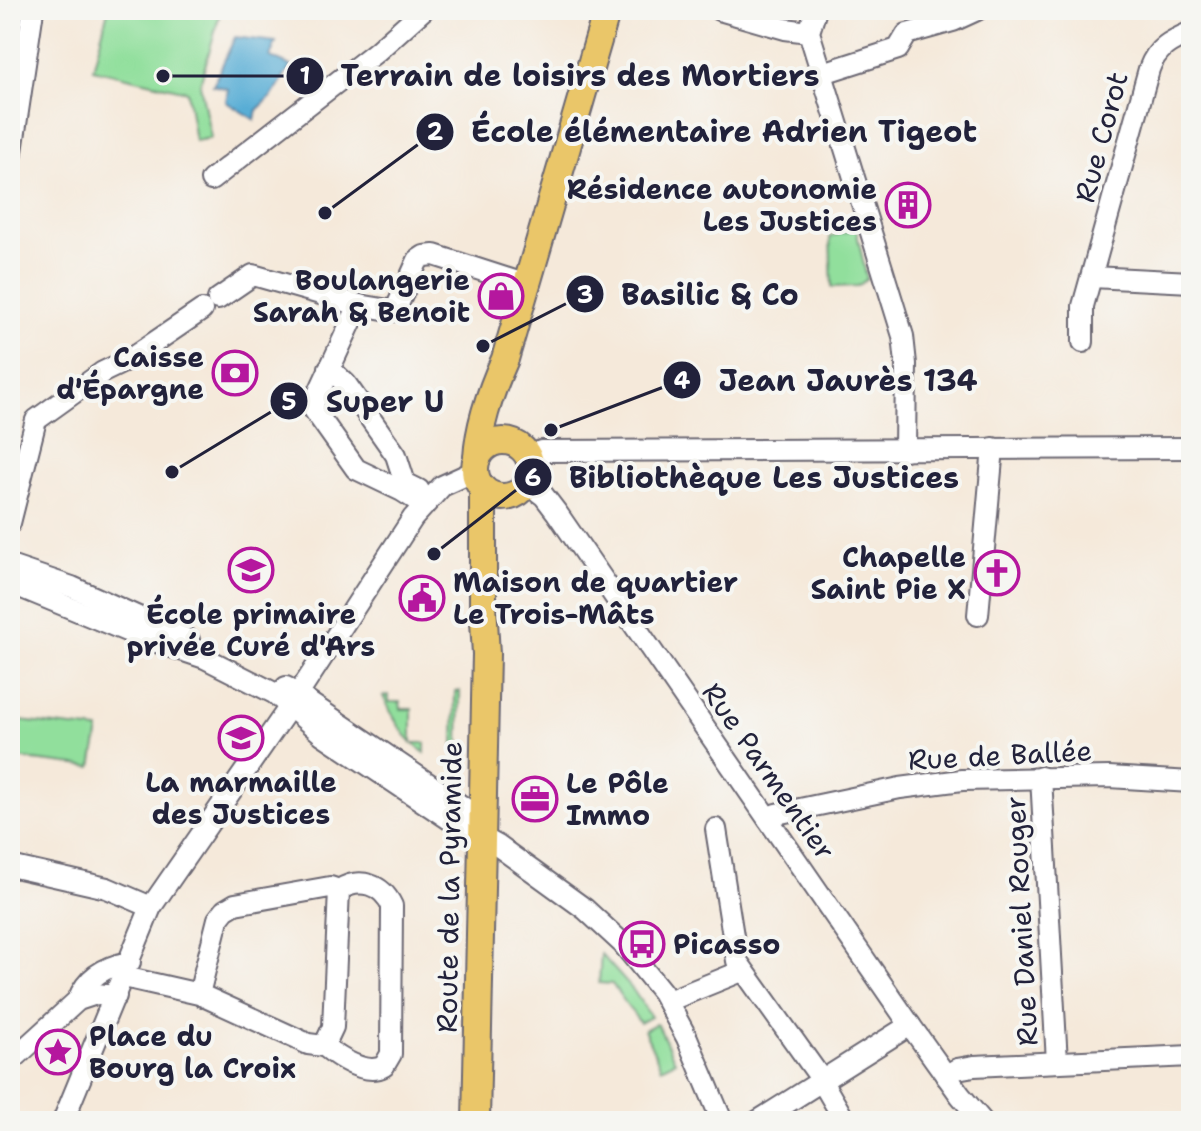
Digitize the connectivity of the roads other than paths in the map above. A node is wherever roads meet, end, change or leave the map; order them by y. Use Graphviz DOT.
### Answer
graph roads {
  1 [pos="33,10"];
  2 [pos="423,10"];
  3 [pos="607,10"];
  4 [pos="719,10"];
  5 [pos="816,10"];
  6 [pos="977,10"];
  7 [pos="809,32"];
  8 [pos="1191,32"];
  9 [pos="823,73"];
  10 [pos="10,165"];
  11 [pos="211,180"];
  12 [pos="1092,277"];
  13 [pos="1191,282"];
  14 [pos="527,285"];
  15 [pos="359,305"];
  16 [pos="1083,342"];
  17 [pos="505,359"];
  18 [pos="329,368"];
  19 [pos="993,448"];
  20 [pos="1191,448"];
  21 [pos="905,450"];
  22 [pos="499,476"];
  23 [pos="442,486"];
  24 [pos="424,505"];
  25 [pos="10,523"];
  26 [pos="10,566"];
  27 [pos="10,583"];
  28 [pos="978,615"];
  29 [pos="293,701"];
  30 [pos="1041,777"];
  31 [pos="1191,782"];
  32 [pos="768,819"];
  33 [pos="716,829"];
  34 [pos="481,835"];
  35 [pos="10,866"];
  36 [pos="339,890"];
  37 [pos="151,907"];
  38 [pos="742,971"];
  39 [pos="123,978"];
  40 [pos="199,994"];
  41 [pos="78,1000"];
  42 [pos="668,1001"];
  43 [pos="910,1025"];
  44 [pos="324,1046"];
  45 [pos="1191,1056"];
  46 [pos="10,1062"];
  47 [pos="1057,1062"];
  48 [pos="946,1076"];
  49 [pos="821,1081"];
  50 [pos="960,1095"];
  51 [pos="63,1121"];
  52 [pos="476,1121"];
  53 [pos="722,1121"];
  54 [pos="758,1121"];
  55 [pos="845,1121"];
  56 [pos="971,1121"];
  57 [pos="982,1121"];
  1 -- 10 [label="street"];
  2 -- 11 [label="street"];
  3 -- 14 [label="main road"];
  4 -- 7 [label="street"];
  5 -- 7 [label="street"];
  6 -- 9 [label="street"];
  7 -- 9 [label="street"];
  8 -- 12 [label="street, Rue Corot"];
  9 -- 21 [label="street"];
  12 -- 13 [label="street"];
  12 -- 16 [label="street, Rue Corot"];
  14 -- 15 [label="street"];
  14 -- 17 [label="main road"];
  15 -- 18 [label="street"];
  15 -- 25 [label="street"];
  17 -- 22 [label="main road, Route de la Pyramide"];
  17 -- 22 [label="main road"];
  18 -- 23 [label="street"];
  18 -- 24 [label="street"];
  19 -- 20 [label="street"];
  19 -- 21 [label="street"];
  19 -- 28 [label="street"];
  21 -- 22 [label="street"];
  22 -- 23 [label="street"];
  22 -- 32 [label="street, Rue Parmentier"];
  22 -- 34 [label="main road, Route de la Pyramide"];
  23 -- 24 [label="street"];
  24 -- 29 [label="street"];
  26 -- 29 [label="street"];
  27 -- 29 [label="street"];
  29 -- 34 [label="street"];
  29 -- 37 [label="street"];
  30 -- 31 [label="street, Rue de Ballée"];
  30 -- 32 [label="street, Rue de Ballée"];
  30 -- 47 [label="street, Rue Daniel Rouger"];
  32 -- 43 [label="street, Rue Parmentier"];
  33 -- 38 [label="street"];
  34 -- 42 [label="street"];
  34 -- 52 [label="main road, Route de la Pyramide"];
  35 -- 37 [label="street"];
  36 -- 40 [label="street"];
  36 -- 44 [label="street"];
  36 -- 44 [label="street"];
  37 -- 39 [label="street"];
  38 -- 42 [label="street"];
  38 -- 49 [label="street"];
  39 -- 40 [label="street"];
  39 -- 41 [label="street"];
  39 -- 41 [label="street"];
  39 -- 51 [label="street"];
  40 -- 44 [label="street"];
  41 -- 46 [label="street"];
  42 -- 53 [label="street"];
  43 -- 48 [label="street, Rue Parmentier"];
  43 -- 49 [label="street"];
  45 -- 47 [label="street"];
  47 -- 48 [label="street"];
  48 -- 50 [label="street, Rue Parmentier"];
  49 -- 54 [label="street"];
  49 -- 55 [label="street"];
  50 -- 56 [label="street, Rue Parmentier"];
  50 -- 57 [label="street, Rue Parmentier"];
}
